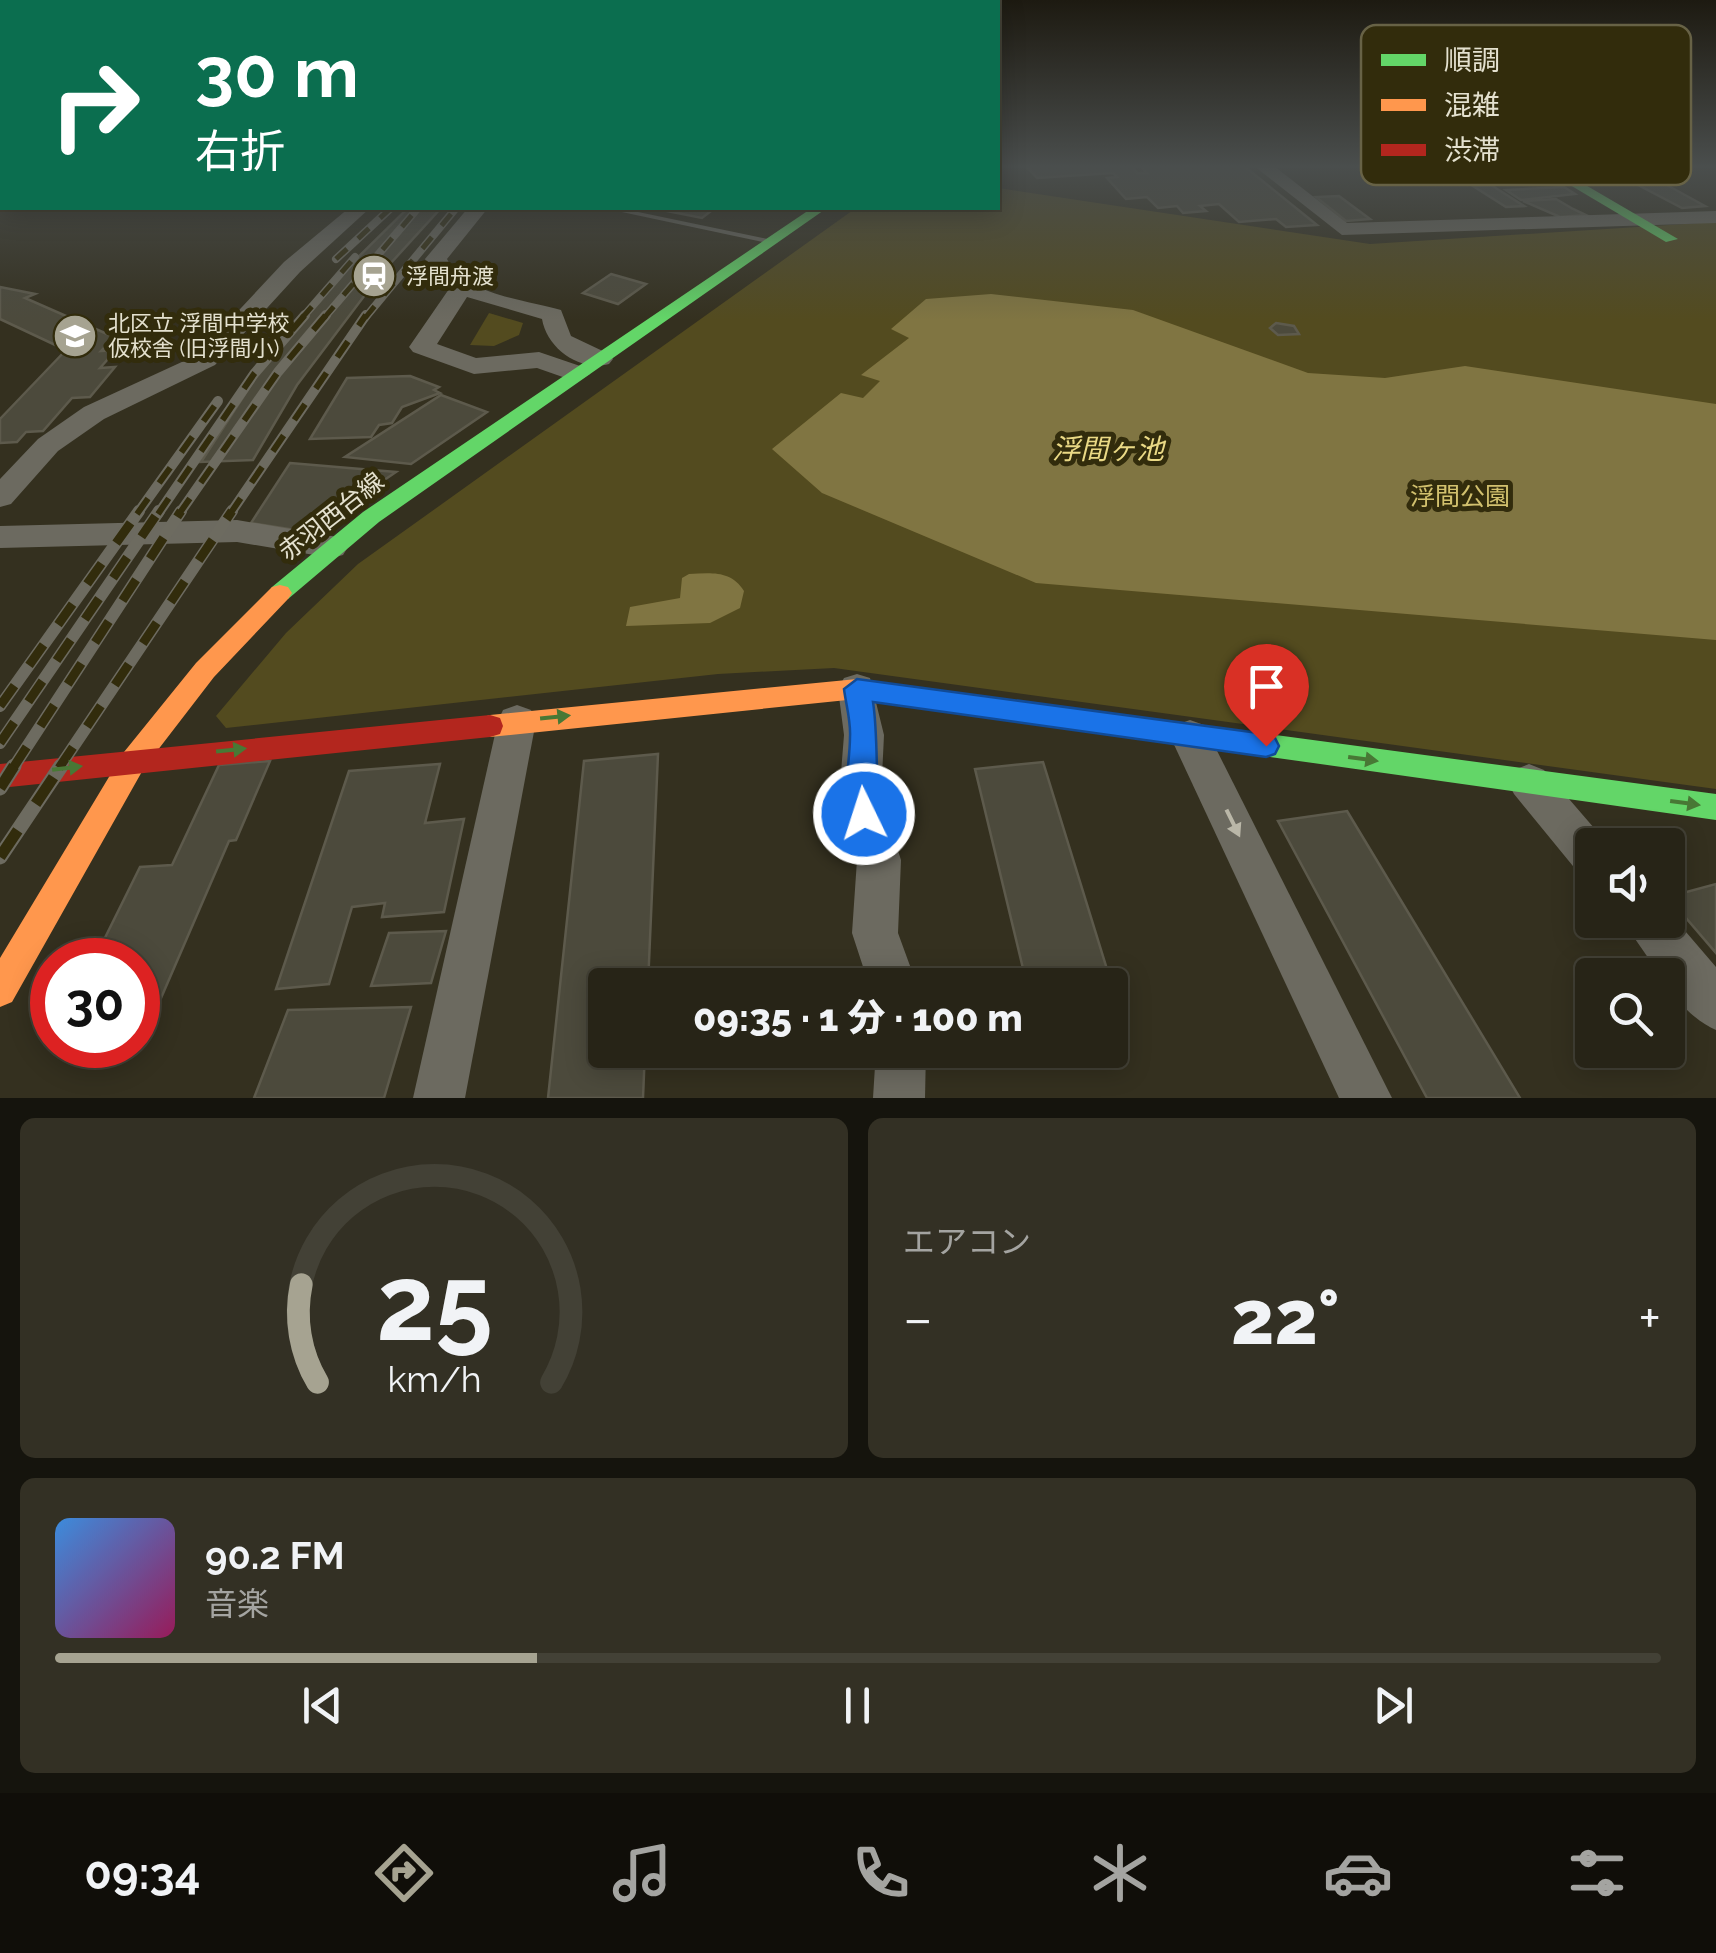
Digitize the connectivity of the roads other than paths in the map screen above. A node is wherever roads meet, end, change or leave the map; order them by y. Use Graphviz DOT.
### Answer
graph roads {
  1 [pos="349,217"];
  2 [pos="470,217"];
  3 [pos="654,217"];
  4 [pos="807,217"];
  5 [pos="1327,217"];
  6 [pos="1633,217"];
  7 [pos="1692,217"];
  8 [pos="1638,220"];
  9 [pos="1671,238"];
  10 [pos="772,241"];
  11 [pos="462,288"];
  12 [pos="536,310"];
  13 [pos="454,358"];
  14 [pos="588,366"];
  15 [pos="0,496"];
  16 [pos="0,537"];
  17 [pos="332,547"];
  18 [pos="857,689"];
  19 [pos="517,721"];
  20 [pos="1190,736"];
  21 [pos="134,760"];
  22 [pos="0,776"];
  23 [pos="1529,782"];
  24 [pos="1716,807"];
  25 [pos="1575,837"];
  26 [pos="1660,938"];
  27 [pos="887,968"];
  28 [pos="0,990"];
  29 [pos="1716,1005"];
  30 [pos="900,1068"];
  31 [pos="439,1098"];
  32 [pos="899,1098"];
  33 [pos="1366,1098"];
  1 -- 15 [label="street"];
  2 -- 11 [label="street"];
  3 -- 10 [label="lane"];
  4 -- 10 [label="street, 赤羽西台線"];
  5 -- 8 [label="street"];
  6 -- 8 [label="street"];
  7 -- 8 [label="street"];
  8 -- 9 [label="street"];
  10 -- 14 [label="street, 赤羽西台線"];
  11 -- 12 [label="street"];
  11 -- 13 [label="street"];
  12 -- 13 [label="street"];
  12 -- 14 [label="street"];
  13 -- 14 [label="street"];
  14 -- 17 [label="street, 赤羽西台線"];
  16 -- 17 [label="street"];
  17 -- 21 [label="street, 赤羽西台線"];
  19 -- 18 [label="street, one-way"];
  18 -- 20 [label="street"];
  18 -- 27 [label="street"];
  21 -- 19 [label="street, one-way"];
  19 -- 31 [label="street"];
  20 -- 23 [label="street, one-way"];
  20 -- 33 [label="street, one-way"];
  22 -- 21 [label="street, one-way"];
  21 -- 28 [label="street, 赤羽西台線"];
  23 -- 24 [label="street, one-way"];
  23 -- 25 [label="street"];
  26 -- 29 [label="street"];
  30 -- 32 [label="street"];
}
